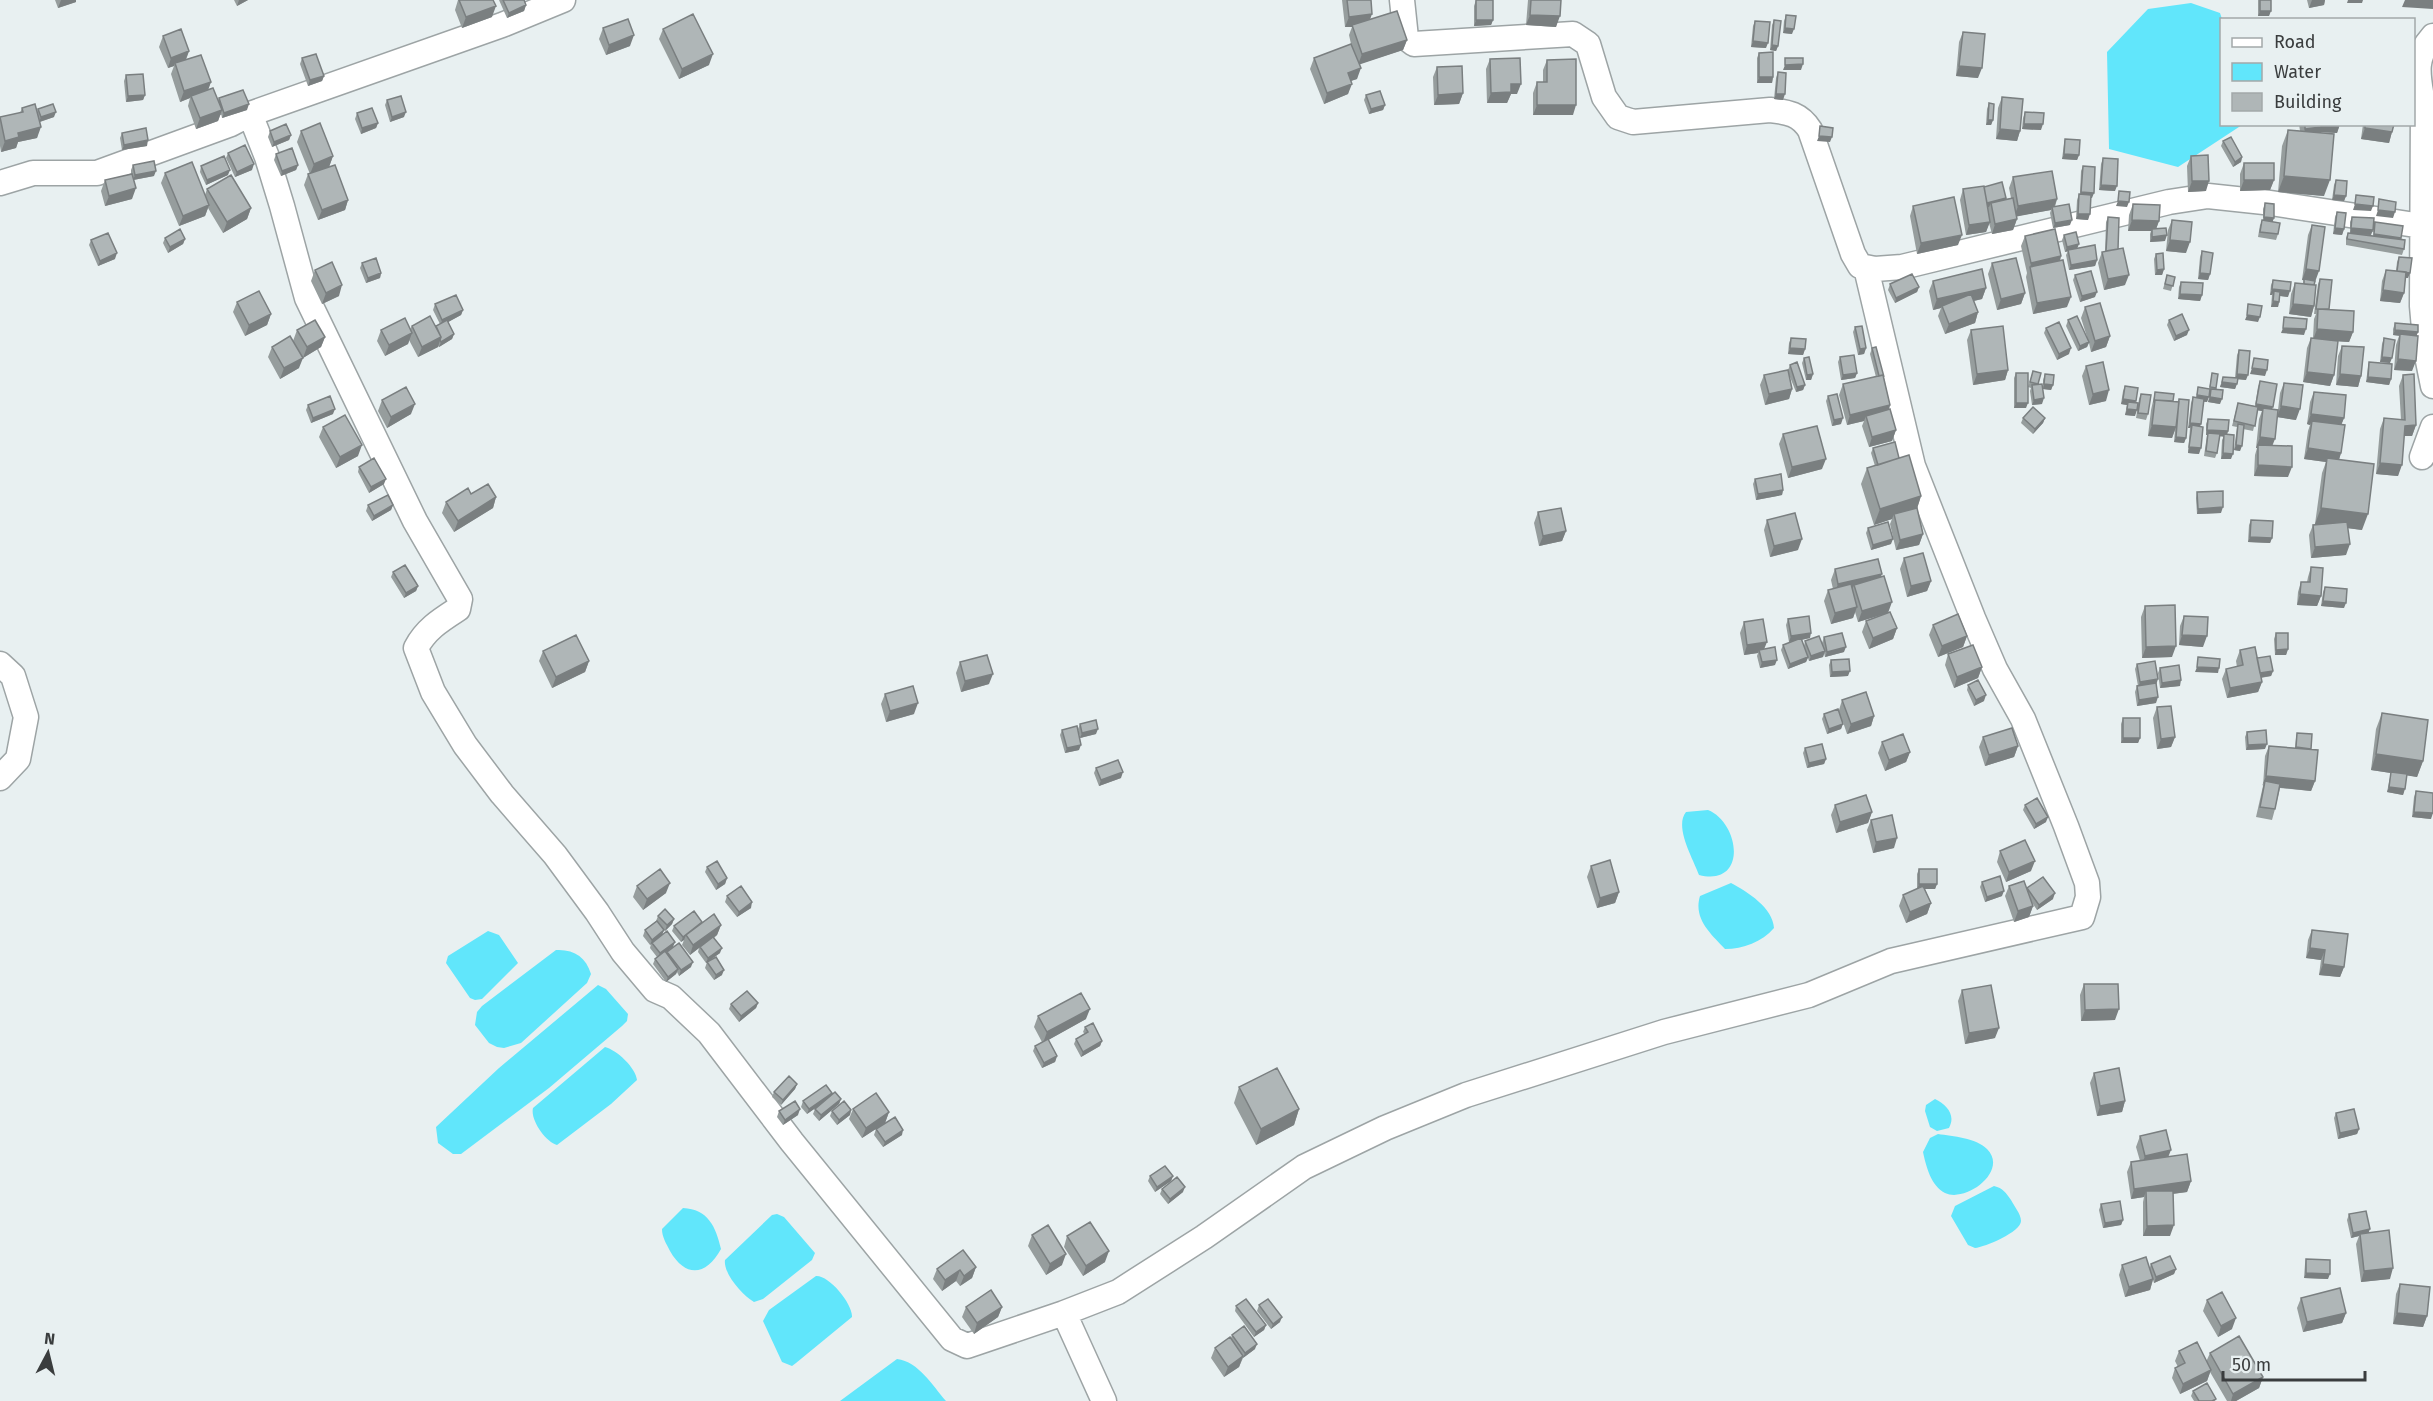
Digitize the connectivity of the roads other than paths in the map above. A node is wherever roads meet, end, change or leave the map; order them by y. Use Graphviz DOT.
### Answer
graph roads {
  1 [pos="563,0"];
  2 [pos="1402,0"];
  3 [pos="2433,36"];
  4 [pos="250,114"];
  5 [pos="0,183"];
  6 [pos="2422,226"];
  7 [pos="1866,268"];
  8 [pos="2433,386"];
  9 [pos="2433,427"];
  10 [pos="2422,457"];
  11 [pos="0,663"];
  12 [pos="0,778"];
  13 [pos="1064,1313"];
  14 [pos="1104,1401"];
  1 -- 4 [label="street"];
  2 -- 7 [label="street"];
  3 -- 6 [label="street"];
  4 -- 5 [label="street"];
  4 -- 13 [label="street"];
  6 -- 7 [label="street"];
  6 -- 8 [label="street"];
  7 -- 13 [label="street"];
  9 -- 10 [label="street"];
  11 -- 12 [label="street"];
  13 -- 14 [label="street"];
}
